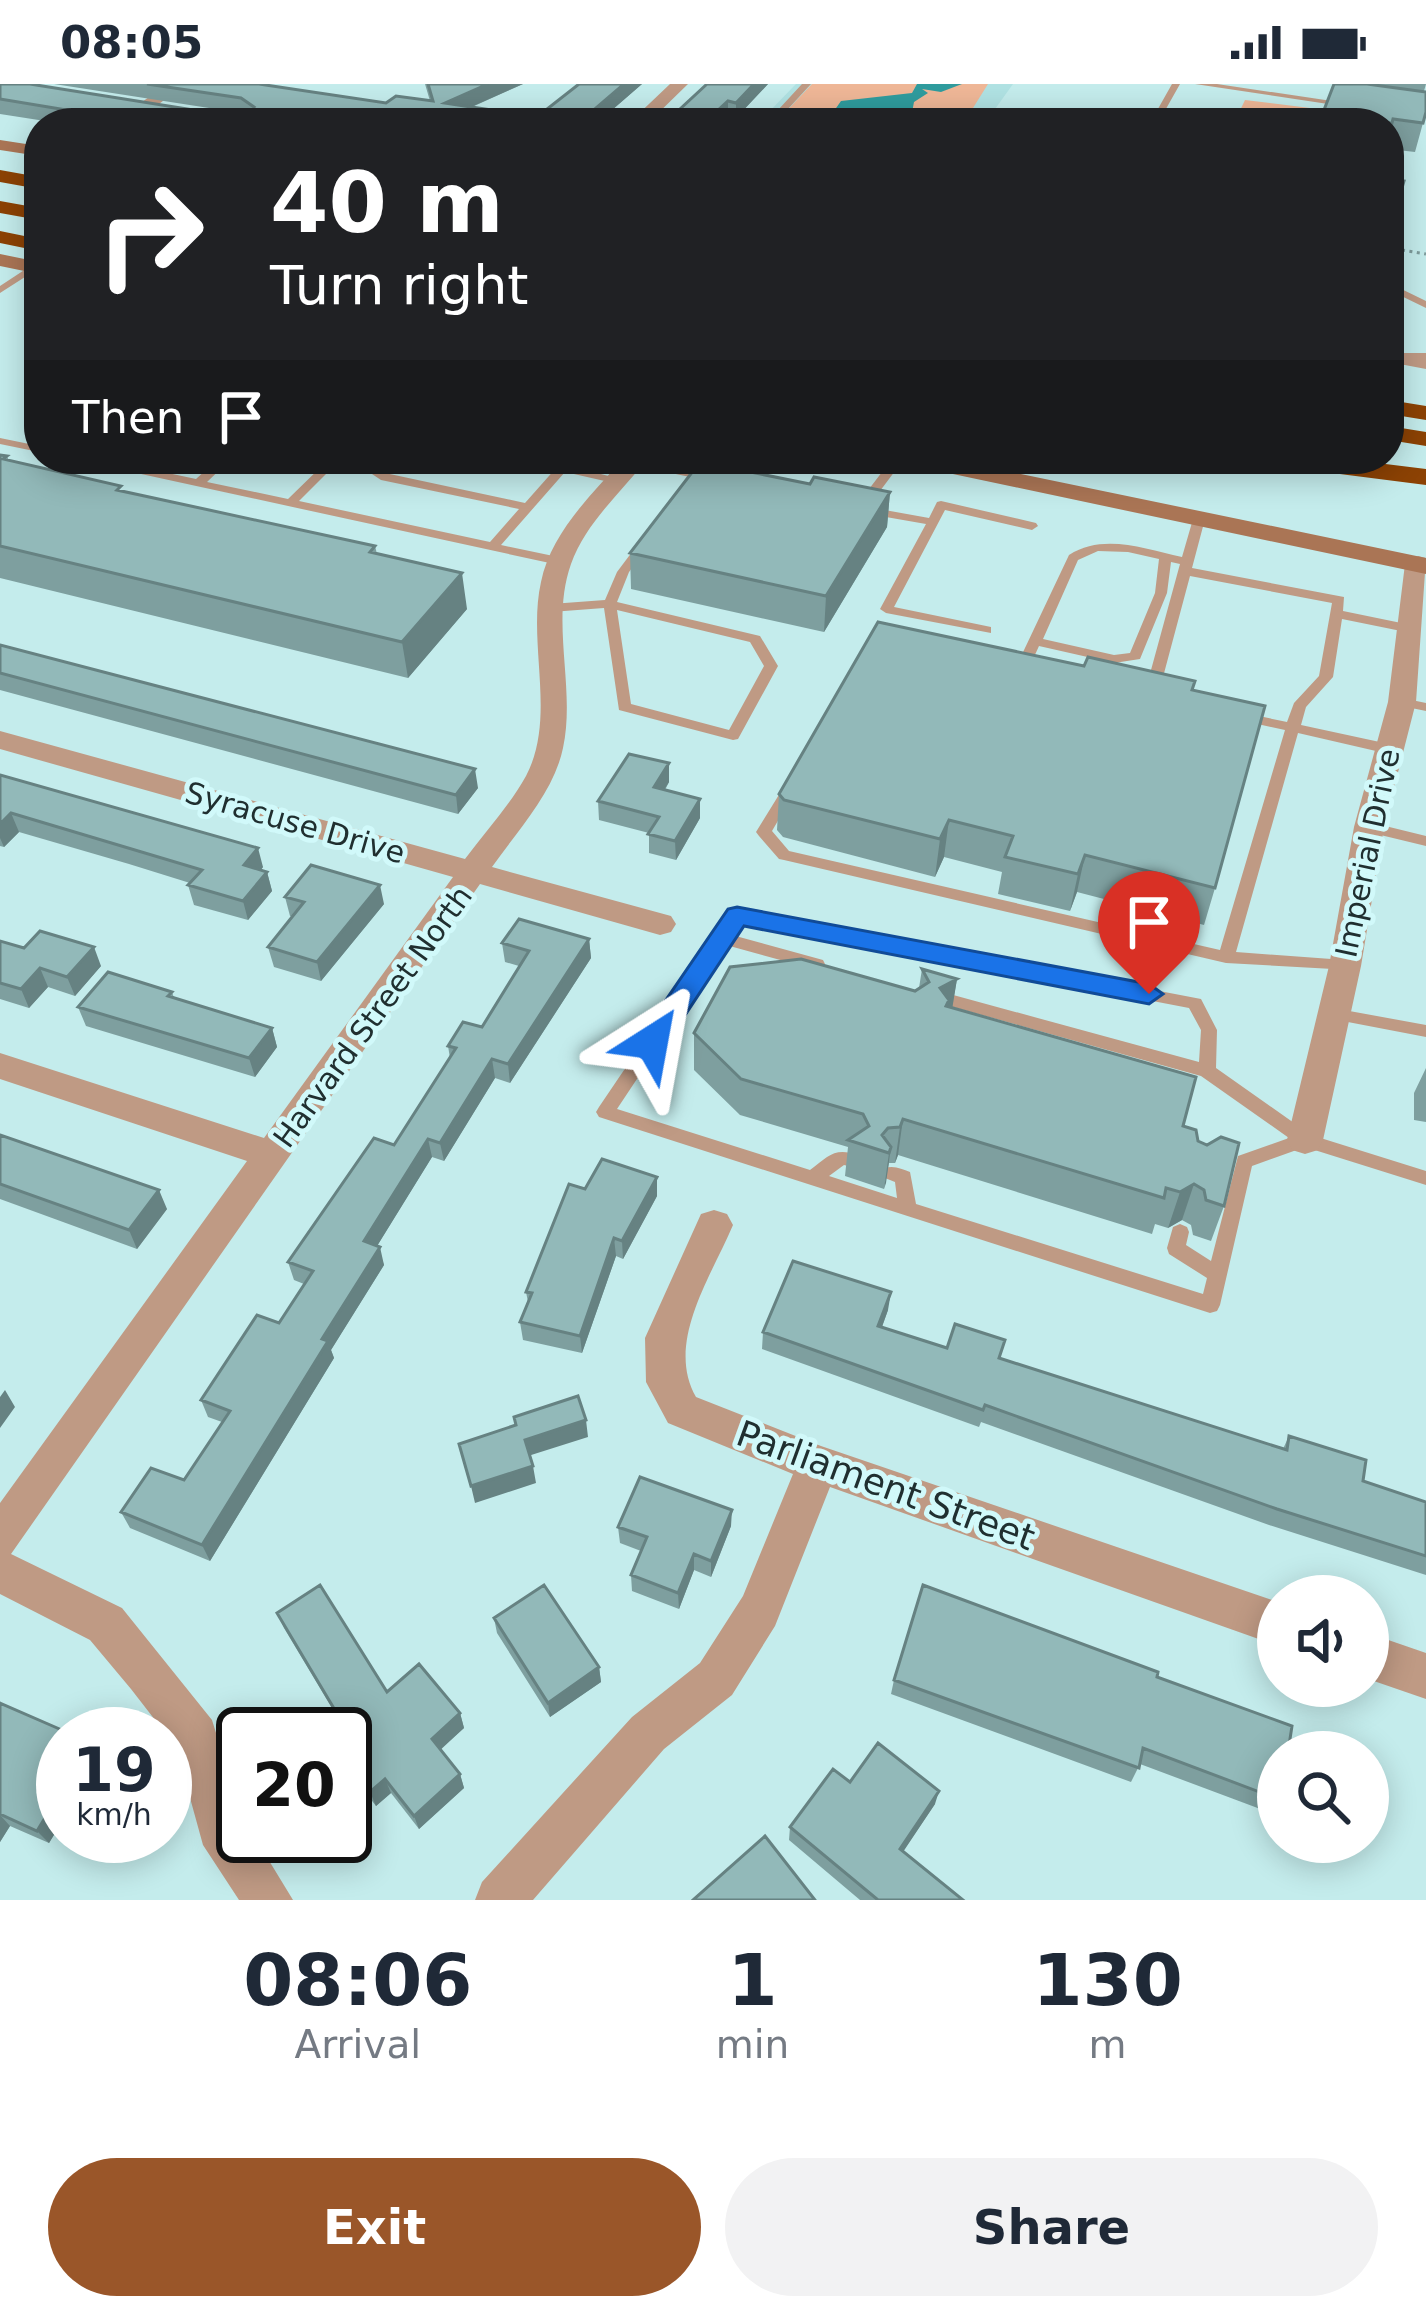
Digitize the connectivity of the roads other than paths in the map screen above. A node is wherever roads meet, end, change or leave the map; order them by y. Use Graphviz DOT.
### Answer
graph roads {
  1 [pos="178,84"];
  2 [pos="680,84"];
  3 [pos="807,84"];
  4 [pos="1199,84"];
  5 [pos="1358,105"];
  6 [pos="146,108"];
  7 [pos="654,108"];
  8 [pos="784,108"];
  9 [pos="24,271"];
  10 [pos="0,290"];
  11 [pos="158,474"];
  12 [pos="209,474"];
  13 [pos="320,474"];
  14 [pos="378,474"];
  15 [pos="557,474"];
  16 [pos="624,474"];
  17 [pos="688,474"];
  18 [pos="887,474"];
  19 [pos="986,474"];
  20 [pos="697,475"];
  21 [pos="720,480"];
  22 [pos="199,483"];
  23 [pos="685,491"];
  24 [pos="291,503"];
  25 [pos="837,504"];
  26 [pos="527,507"];
  27 [pos="861,508"];
  28 [pos="1199,519"];
  29 [pos="933,522"];
  30 [pos="1032,526"];
  31 [pos="648,539"];
  32 [pos="493,546"];
  33 [pos="1165,558"];
  34 [pos="559,561"];
  35 [pos="1422,565"];
  36 [pos="1187,567"];
  37 [pos="610,604"];
  38 [pos="551,608"];
  39 [pos="1336,614"];
  40 [pos="1411,629"];
  41 [pos="986,630"];
  42 [pos="1035,641"];
  43 [pos="1004,663"];
  44 [pos="1023,667"];
  45 [pos="1044,671"];
  46 [pos="1175,701"];
  47 [pos="1414,704"];
  48 [pos="1221,712"];
  49 [pos="1292,728"];
  50 [pos="0,740"];
  51 [pos="1389,748"];
  52 [pos="799,772"];
  53 [pos="1369,827"];
  54 [pos="1426,841"];
  55 [pos="475,874"];
  56 [pos="660,924"];
  57 [pos="722,938"];
  58 [pos="1226,957"];
  59 [pos="1345,966"];
  60 [pos="829,967"];
  61 [pos="912,990"];
  62 [pos="987,1010"];
  63 [pos="1332,1013"];
  64 [pos="957,1030"];
  65 [pos="1426,1031"];
  66 [pos="0,1066"];
  67 [pos="1208,1071"];
  68 [pos="1305,1140"];
  69 [pos="274,1156"];
  70 [pos="852,1160"];
  71 [pos="1221,1161"];
  72 [pos="1244,1161"];
  73 [pos="891,1173"];
  74 [pos="813,1178"];
  75 [pos="1426,1178"];
  76 [pos="907,1208"];
  77 [pos="714,1225"];
  78 [pos="1180,1232"];
  79 [pos="1217,1275"];
  80 [pos="818,1464"];
  81 [pos="0,1538"];
  82 [pos="0,1571"];
  83 [pos="1257,1617"];
  84 [pos="1389,1663"];
  85 [pos="1426,1676"];
  86 [pos="268,1900"];
  87 [pos="500,1900"];
  1 -- 6 [label="street"];
  2 -- 7 [label="street"];
  3 -- 8 [label="lane"];
  4 -- 5 [label="lane"];
  9 -- 10 [label="lane"];
  11 -- 22 [label="lane"];
  12 -- 22 [label="lane"];
  13 -- 24 [label="lane"];
  14 -- 26 [label="lane"];
  15 -- 26 [label="lane"];
  16 -- 34 [label="street, Harvard Street North"];
  17 -- 20 [label="lane"];
  18 -- 27 [label="lane"];
  19 -- 28 [label="main road"];
  20 -- 21 [label="lane"];
  20 -- 23 [label="lane"];
  22 -- 24 [label="lane"];
  24 -- 32 [label="lane"];
  25 -- 27 [label="lane"];
  26 -- 32 [label="lane"];
  27 -- 29 [label="lane"];
  28 -- 35 [label="main road"];
  28 -- 36 [label="lane"];
  29 -- 30 [label="lane"];
  29 -- 41 [label="lane"];
  31 -- 37 [label="lane"];
  32 -- 34 [label="lane"];
  33 -- 36 [label="lane"];
  33 -- 42 [label="lane"];
  33 -- 42 [label="lane"];
  34 -- 38 [label="street, Harvard Street North"];
  35 -- 40 [label="street, Imperial Drive"];
  36 -- 39 [label="lane"];
  36 -- 46 [label="lane"];
  37 -- 37 [label="lane"];
  37 -- 38 [label="lane"];
  38 -- 55 [label="street, Harvard Street North"];
  39 -- 40 [label="lane"];
  39 -- 49 [label="lane"];
  40 -- 47 [label="street, Imperial Drive"];
  42 -- 44 [label="lane"];
  43 -- 44 [label="lane"];
  44 -- 45 [label="lane"];
  47 -- 51 [label="street, Imperial Drive"];
  48 -- 49 [label="lane"];
  49 -- 51 [label="lane"];
  49 -- 58 [label="lane"];
  50 -- 55 [label="street, Syracuse Drive"];
  51 -- 53 [label="street, Imperial Drive"];
  52 -- 58 [label="lane"];
  53 -- 54 [label="lane"];
  53 -- 59 [label="street, Imperial Drive"];
  55 -- 56 [label="street, Syracuse Drive"];
  55 -- 69 [label="street, Harvard Street North"];
  57 -- 60 [label="lane"];
  57 -- 67 [label="lane"];
  57 -- 74 [label="lane"];
  58 -- 59 [label="lane"];
  59 -- 63 [label="street, Imperial Drive"];
  61 -- 62 [label="lane"];
  62 -- 64 [label="lane"];
  62 -- 67 [label="lane"];
  63 -- 65 [label="lane"];
  63 -- 68 [label="street, Imperial Drive"];
  66 -- 69 [label="street"];
  67 -- 68 [label="lane"];
  68 -- 72 [label="lane"];
  68 -- 75 [label="lane"];
  69 -- 81 [label="street, Harvard Street North"];
  70 -- 74 [label="lane"];
  71 -- 72 [label="lane"];
  72 -- 79 [label="lane"];
  73 -- 76 [label="lane"];
  74 -- 76 [label="lane"];
  76 -- 79 [label="lane"];
  77 -- 80 [label="street, Parliament Street"];
  78 -- 79 [label="lane"];
  80 -- 83 [label="street, Parliament Street"];
  80 -- 87 [label="street"];
  82 -- 86 [label="street"];
  84 -- 85 [label="street"];
}
